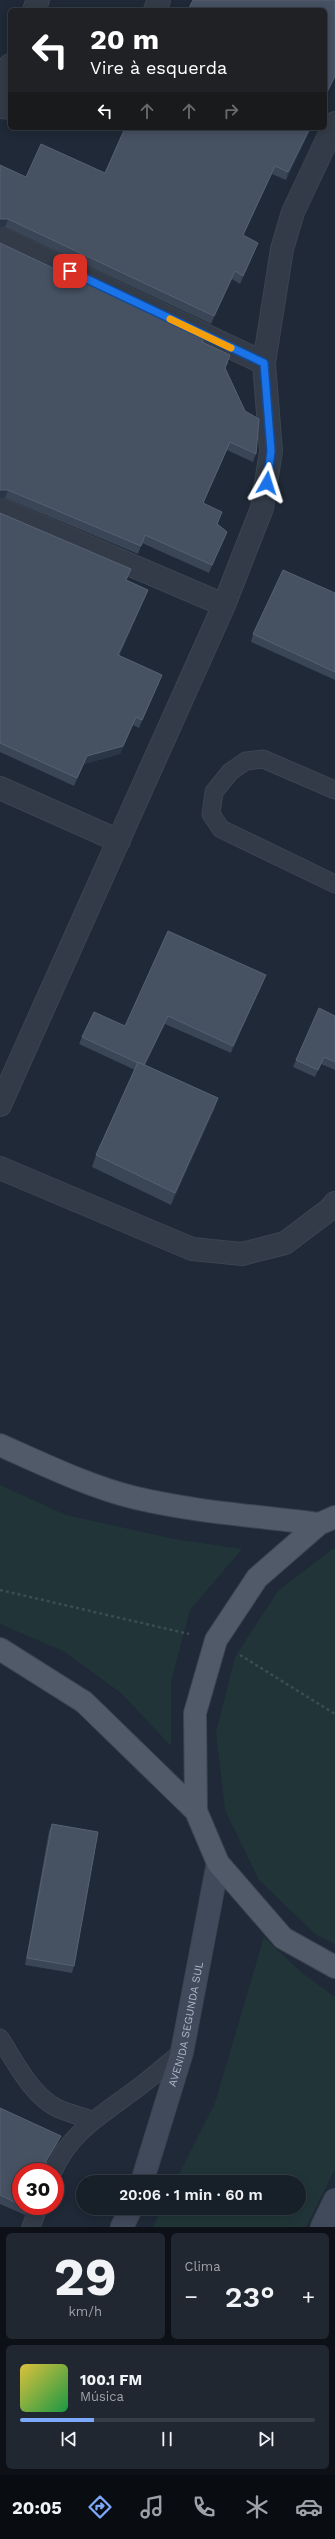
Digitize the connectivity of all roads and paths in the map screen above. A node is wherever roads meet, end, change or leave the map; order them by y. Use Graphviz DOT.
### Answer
graph roads {
  1 [pos="8,71"];
  2 [pos="0,89"];
  3 [pos="335,123"];
  4 [pos="0,238"];
  5 [pos="264,363"];
  6 [pos="0,509"];
  7 [pos="224,605"];
  8 [pos="0,788"];
  9 [pos="335,790"];
  10 [pos="119,840"];
  11 [pos="335,884"];
  12 [pos="0,1105"];
  13 [pos="0,1168"];
  14 [pos="335,1203"];
  15 [pos="0,1445"];
  16 [pos="327,1520"];
  17 [pos="0,1590"];
  18 [pos="216,1640"];
  19 [pos="0,1649"];
  20 [pos="335,1714"];
  21 [pos="196,1811"];
  22 [pos="218,1863"];
  23 [pos="335,1967"];
  24 [pos="0,2038"];
  25 [pos="182,2052"];
  26 [pos="92,2120"];
  27 [pos="56,2163"];
  28 [pos="144,2175"];
  29 [pos="335,2200"];
  30 [pos="36,2215"];
  31 [pos="128,2215"];
  32 [pos="31,2227"];
  33 [pos="122,2227"];
  34 [pos="322,2227"];
  1 -- 2 [label="street"];
  3 -- 5 [label="street"];
  4 -- 5 [label="street"];
  5 -- 7 [label="street"];
  6 -- 7 [label="street"];
  7 -- 10 [label="street"];
  8 -- 10 [label="street"];
  9 -- 11 [label="lane"];
  10 -- 12 [label="street"];
  13 -- 14 [label="street"];
  15 -- 16 [label="main road"];
  16 -- 18 [label="main road"];
  17 -- 18 [label="path"];
  18 -- 20 [label="path"];
  18 -- 21 [label="main road"];
  19 -- 21 [label="main road"];
  21 -- 22 [label="main road"];
  22 -- 23 [label="main road"];
  22 -- 25 [label="main road, AVENIDA SEGUNDA SUL"];
  24 -- 26 [label="lane"];
  25 -- 26 [label="lane"];
  25 -- 28 [label="main road, AVENIDA SEGUNDA SUL"];
  26 -- 27 [label="lane"];
  29 -- 34 [label="main road"];
  30 -- 32 [label="lane"];
  31 -- 33 [label="main road"];
}
